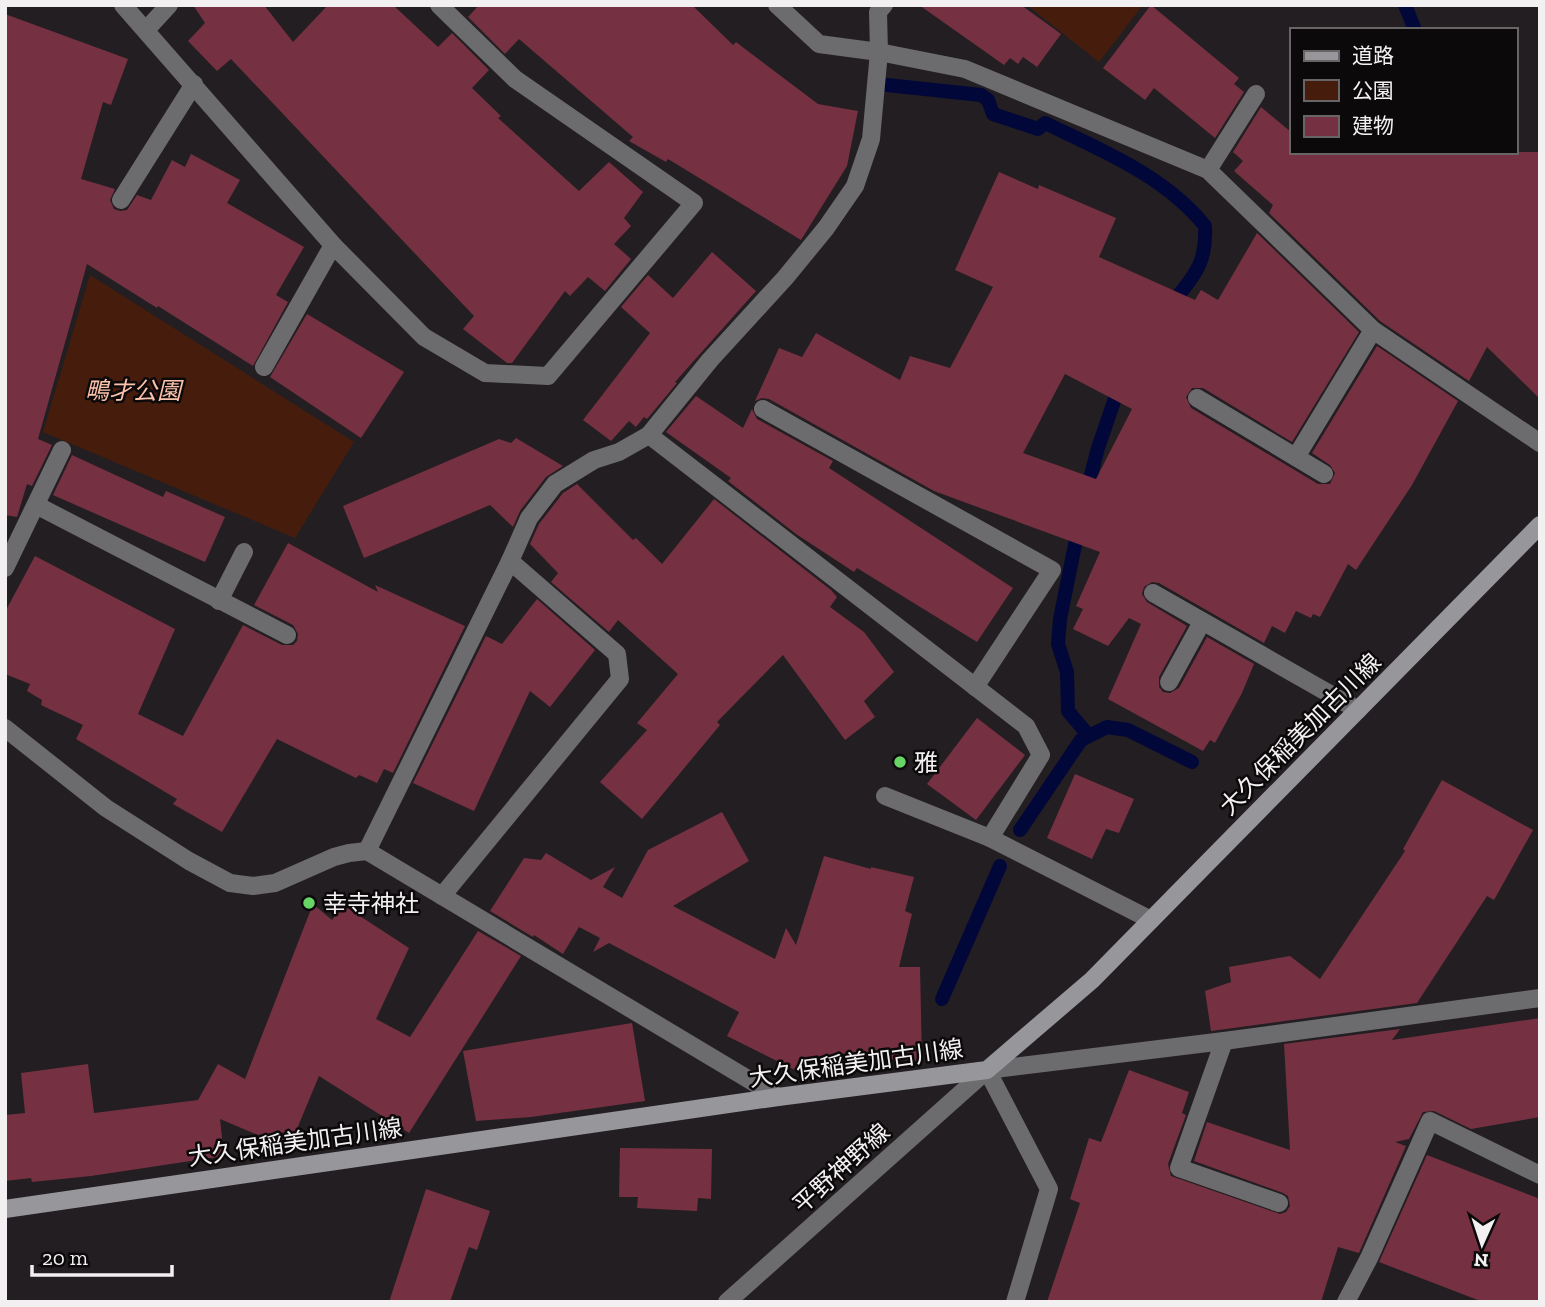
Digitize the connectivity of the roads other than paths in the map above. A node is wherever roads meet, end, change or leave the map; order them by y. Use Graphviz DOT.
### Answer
graph roads {
  1 [pos="123,5"];
  2 [pos="169,5"];
  3 [pos="439,5"];
  4 [pos="776,5"];
  5 [pos="884,5"];
  6 [pos="146,30"];
  7 [pos="879,52"];
  8 [pos="194,84"];
  9 [pos="1256,94"];
  10 [pos="1208,170"];
  11 [pos="121,200"];
  12 [pos="333,245"];
  13 [pos="1373,330"];
  14 [pos="264,367"];
  15 [pos="1197,398"];
  16 [pos="763,409"];
  17 [pos="649,435"];
  18 [pos="1540,443"];
  19 [pos="62,450"];
  20 [pos="1296,457"];
  21 [pos="1324,474"];
  22 [pos="36,505"];
  23 [pos="1540,525"];
  24 [pos="244,552"];
  25 [pos="510,561"];
  26 [pos="5,568"];
  27 [pos="1153,593"];
  28 [pos="219,601"];
  29 [pos="1202,622"];
  30 [pos="286,635"];
  31 [pos="1169,682"];
  32 [pos="975,687"];
  33 [pos="1358,710"];
  34 [pos="5,728"];
  35 [pos="886,796"];
  36 [pos="990,838"];
  37 [pos="367,851"];
  38 [pos="442,897"];
  39 [pos="1151,920"];
  40 [pos="1540,998"];
  41 [pos="1224,1041"];
  42 [pos="987,1070"];
  43 [pos="778,1097"];
  44 [pos="1540,1175"];
  45 [pos="1279,1203"];
  46 [pos="5,1209"];
  47 [pos="727,1302"];
  48 [pos="1015,1302"];
  49 [pos="1346,1302"];
  1 -- 6 [label="street"];
  2 -- 6 [label="street"];
  3 -- 12 [label="street"];
  4 -- 7 [label="street"];
  5 -- 7 [label="street"];
  6 -- 8 [label="street"];
  7 -- 10 [label="street"];
  7 -- 17 [label="street"];
  8 -- 11 [label="street"];
  8 -- 12 [label="street"];
  9 -- 10 [label="street"];
  10 -- 13 [label="street"];
  12 -- 14 [label="street"];
  13 -- 18 [label="street"];
  13 -- 20 [label="street"];
  15 -- 20 [label="street"];
  16 -- 32 [label="street"];
  17 -- 25 [label="street"];
  17 -- 32 [label="street"];
  19 -- 22 [label="street"];
  20 -- 21 [label="street"];
  22 -- 26 [label="street"];
  22 -- 28 [label="street"];
  23 -- 33 [label="main road, 大久保稲美加古川線"];
  24 -- 28 [label="street"];
  25 -- 37 [label="street"];
  25 -- 38 [label="street"];
  27 -- 29 [label="street"];
  28 -- 30 [label="street"];
  29 -- 31 [label="street"];
  29 -- 33 [label="street"];
  32 -- 36 [label="street"];
  33 -- 39 [label="main road, 大久保稲美加古川線"];
  34 -- 37 [label="street"];
  35 -- 36 [label="street"];
  36 -- 39 [label="street"];
  37 -- 38 [label="street"];
  38 -- 43 [label="street"];
  39 -- 42 [label="main road, 大久保稲美加古川線"];
  40 -- 41 [label="street"];
  41 -- 42 [label="street"];
  41 -- 45 [label="street"];
  42 -- 43 [label="main road, 大久保稲美加古川線"];
  42 -- 47 [label="street, 平野神野線"];
  42 -- 48 [label="street"];
  43 -- 46 [label="main road, 大久保稲美加古川線"];
  44 -- 49 [label="street"];
}
